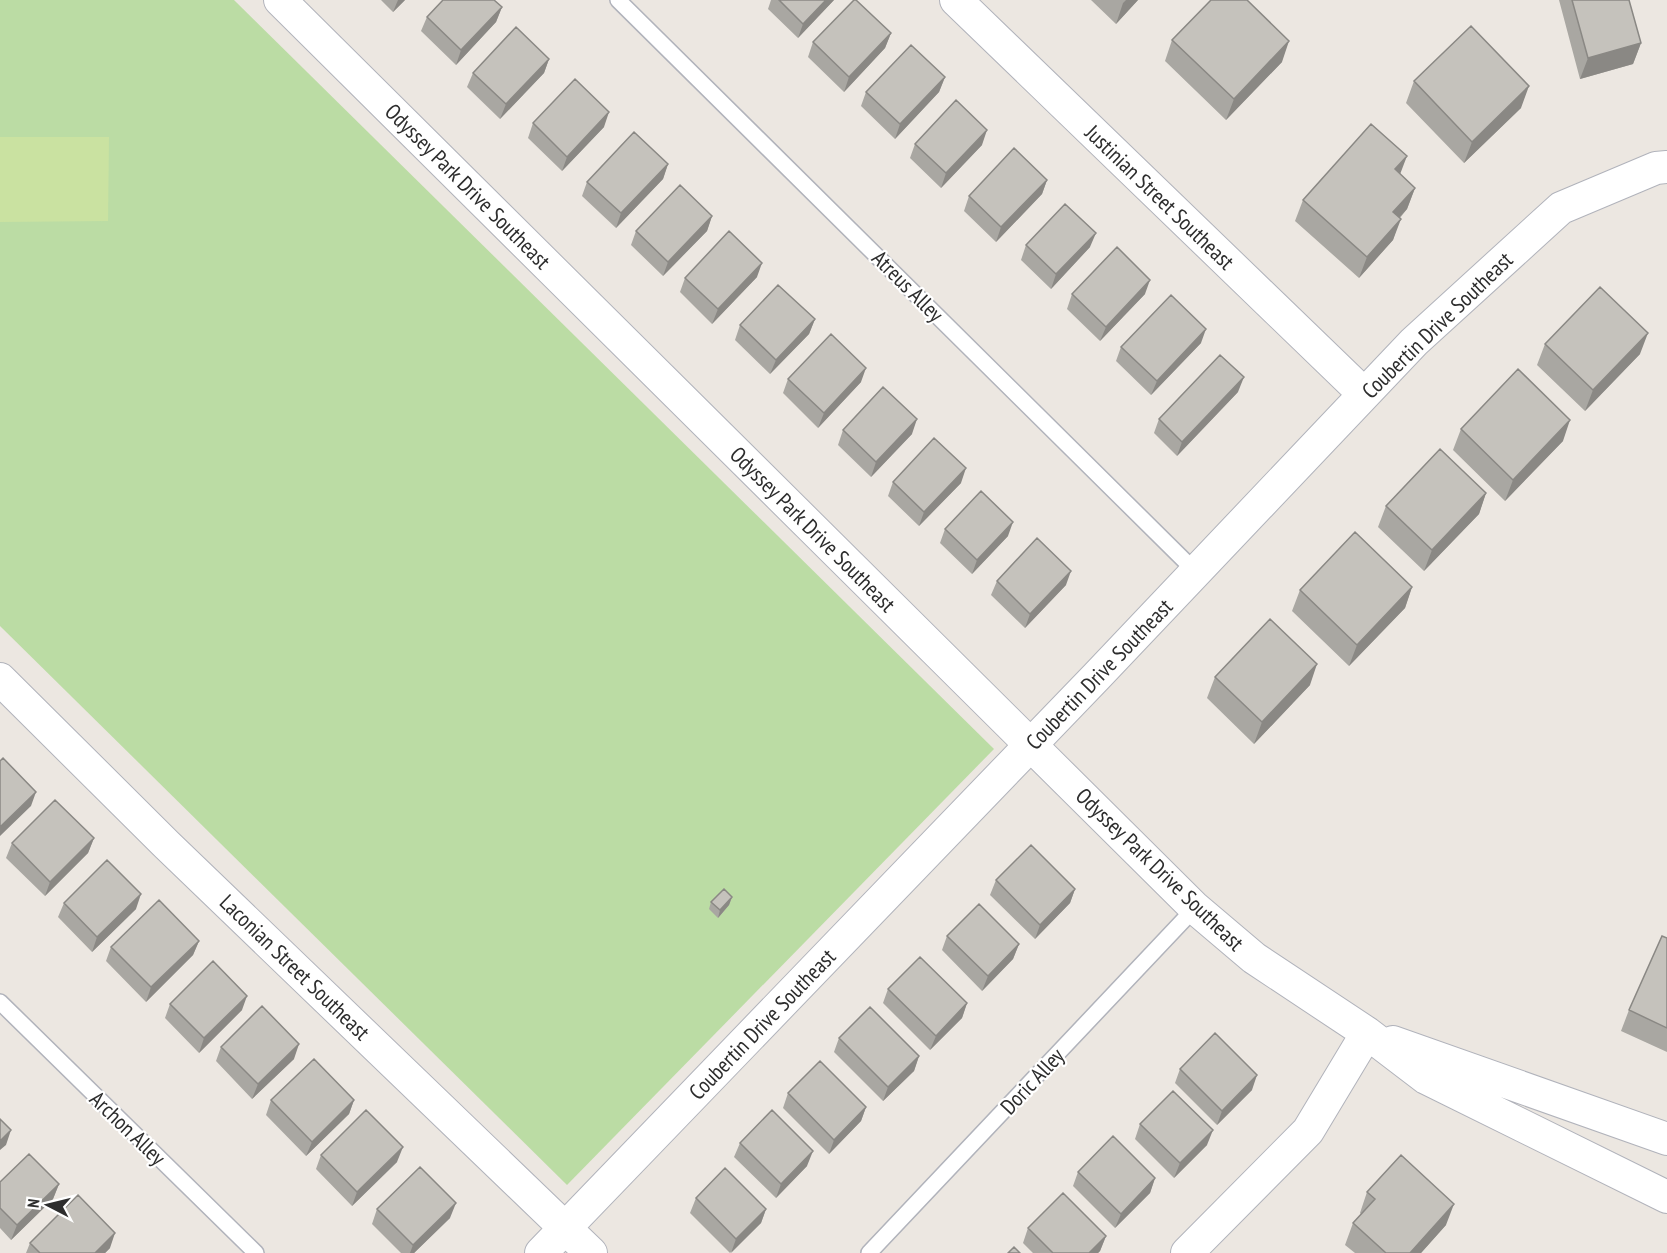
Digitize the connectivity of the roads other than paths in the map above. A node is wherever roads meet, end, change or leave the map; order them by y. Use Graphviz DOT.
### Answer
graph roads {
  1 [pos="280,0"];
  2 [pos="618,0"];
  3 [pos="956,0"];
  4 [pos="1667,167"];
  5 [pos="1364,394"];
  6 [pos="1196,573"];
  7 [pos="0,679"];
  8 [pos="1031,745"];
  9 [pos="1195,908"];
  10 [pos="0,1002"];
  11 [pos="1367,1033"];
  12 [pos="1667,1139"];
  13 [pos="1667,1197"];
  14 [pos="564,1229"];
  15 [pos="256,1253"];
  16 [pos="541,1253"];
  17 [pos="591,1253"];
  18 [pos="868,1253"];
  19 [pos="1187,1253"];
  1 -- 8 [label="street, Odyssey Park Drive Southeast"];
  2 -- 6 [label="lane, Atreus Alley"];
  3 -- 5 [label="street, Justinian Street Southeast"];
  4 -- 5 [label="street, Coubertin Drive Southeast"];
  5 -- 6 [label="street, Coubertin Drive Southeast"];
  6 -- 8 [label="street, Coubertin Drive Southeast"];
  7 -- 14 [label="street, Laconian Street Southeast"];
  8 -- 9 [label="street, Odyssey Park Drive Southeast"];
  8 -- 14 [label="street, Coubertin Drive Southeast"];
  9 -- 11 [label="street, Odyssey Park Drive Southeast"];
  9 -- 18 [label="lane, Doric Alley"];
  10 -- 15 [label="lane, Archon Alley"];
  11 -- 12 [label="street, Odyssey Park Drive Southeast"];
  11 -- 13 [label="street, Odyssey Park Drive Southeast"];
  11 -- 19 [label="street"];
  14 -- 16 [label="street, Coubertin Drive Southeast"];
  14 -- 17 [label="street, Laconian Street Southeast"];
}
